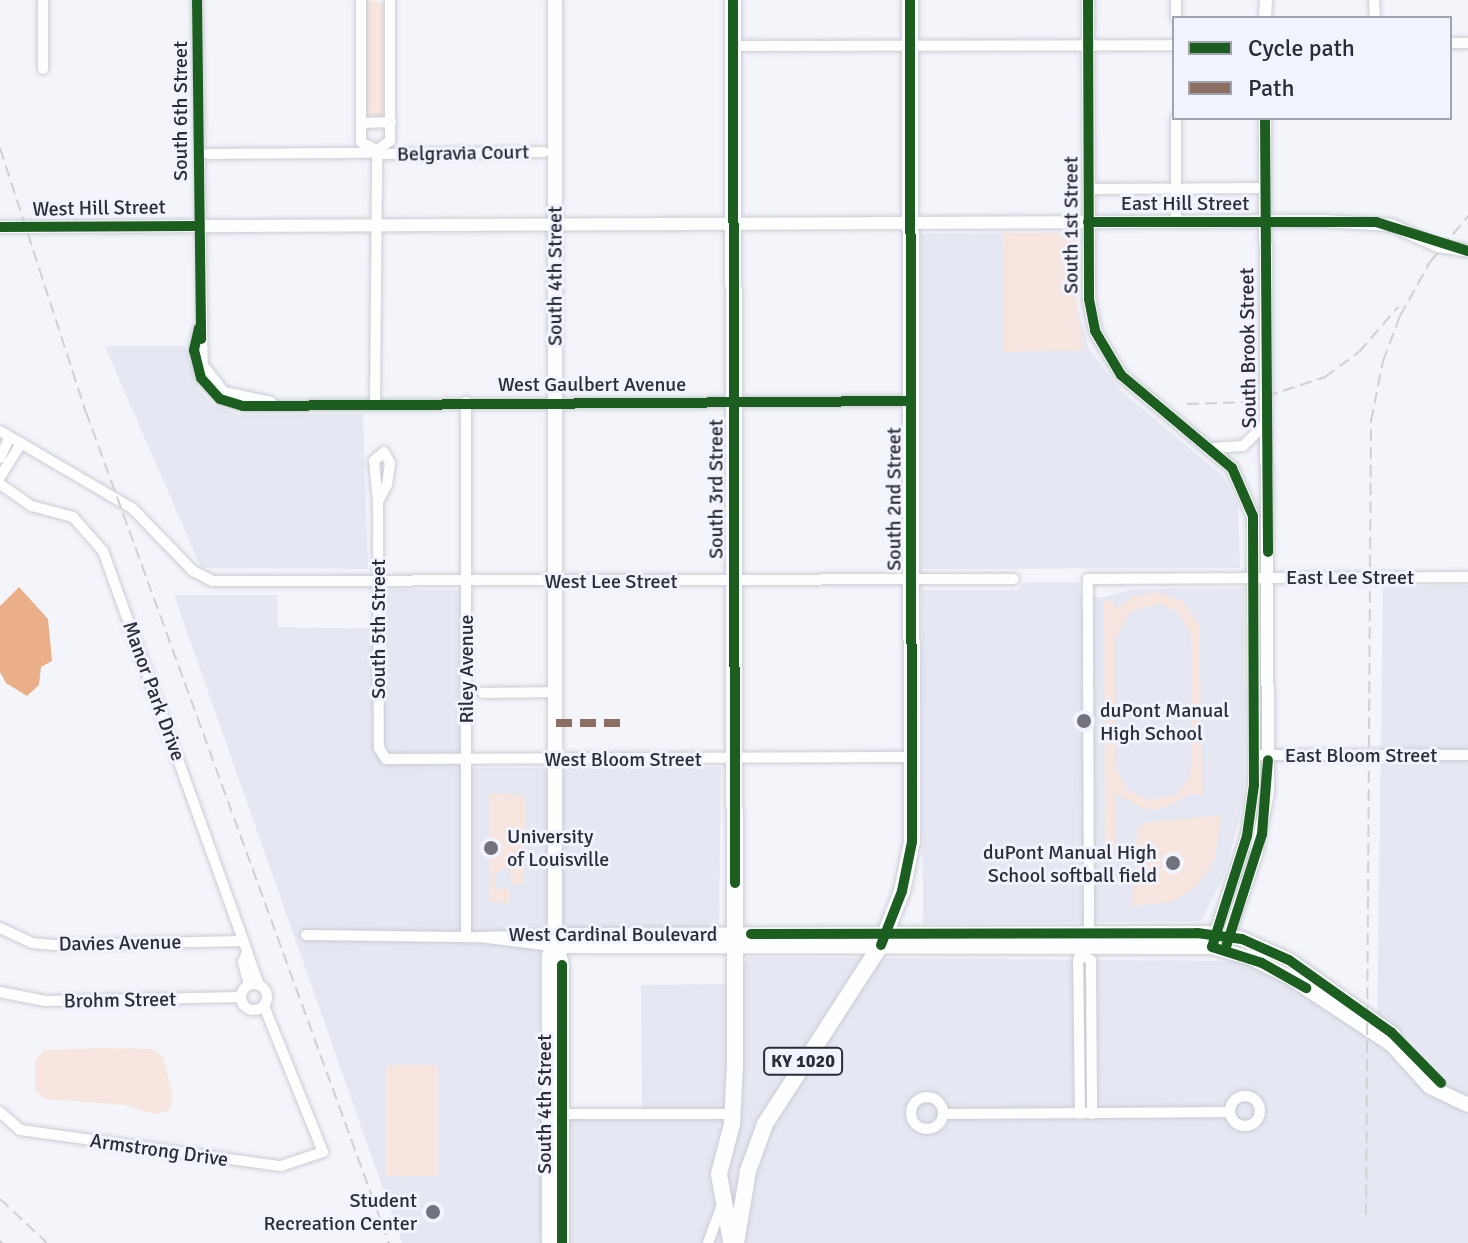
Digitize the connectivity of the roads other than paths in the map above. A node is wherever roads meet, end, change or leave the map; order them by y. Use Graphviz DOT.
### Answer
graph roads {
  1 [pos="43,0"];
  2 [pos="197,0"];
  3 [pos="361,0"];
  4 [pos="390,0"];
  5 [pos="555,0"];
  6 [pos="733,0"];
  7 [pos="910,0"];
  8 [pos="1088,0"];
  9 [pos="1088,44"];
  10 [pos="1172,45"];
  11 [pos="733,46"];
  12 [pos="911,46"];
  13 [pos="43,69"];
  14 [pos="1176,120"];
  15 [pos="1265,120"];
  16 [pos="391,122"];
  17 [pos="362,123"];
  18 [pos="376,152"];
  19 [pos="544,152"];
  20 [pos="208,154"];
  21 [pos="1176,188"];
  22 [pos="1265,188"];
  23 [pos="1089,189"];
  24 [pos="1176,221"];
  25 [pos="1265,221"];
  26 [pos="1088,222"];
  27 [pos="911,223"];
  28 [pos="733,224"];
  29 [pos="555,225"];
  30 [pos="198,226"];
  31 [pos="377,226"];
  32 [pos="0,227"];
  33 [pos="1468,251"];
  34 [pos="199,323"];
  35 [pos="911,401"];
  36 [pos="375,402"];
  37 [pos="466,402"];
  38 [pos="734,402"];
  39 [pos="556,403"];
  40 [pos="1267,422"];
  41 [pos="0,431"];
  42 [pos="10,437"];
  43 [pos="21,443"];
  44 [pos="1213,448"];
  45 [pos="0,458"];
  46 [pos="0,477"];
  47 [pos="0,484"];
  48 [pos="378,501"];
  49 [pos="1468,577"];
  50 [pos="1261,578"];
  51 [pos="912,579"];
  52 [pos="1014,579"];
  53 [pos="734,580"];
  54 [pos="378,581"];
  55 [pos="466,581"];
  56 [pos="556,581"];
  57 [pos="556,692"];
  58 [pos="483,693"];
  59 [pos="1261,755"];
  60 [pos="1468,755"];
  61 [pos="383,757"];
  62 [pos="912,757"];
  63 [pos="734,758"];
  64 [pos="467,759"];
  65 [pos="556,759"];
  66 [pos="0,928"];
  67 [pos="306,935"];
  68 [pos="466,936"];
  69 [pos="884,940"];
  70 [pos="735,941"];
  71 [pos="1084,942"];
  72 [pos="1220,942"];
  73 [pos="555,943"];
  74 [pos="245,946"];
  75 [pos="254,985"];
  76 [pos="0,993"];
  77 [pos="241,997"];
  78 [pos="264,1006"];
  79 [pos="1434,1089"];
  80 [pos="1468,1091"];
  81 [pos="1468,1105"];
  82 [pos="0,1112"];
  83 [pos="1230,1112"];
  84 [pos="556,1114"];
  85 [pos="733,1114"];
  86 [pos="943,1114"];
  87 [pos="1086,1114"];
  88 [pos="1468,1117"];
  89 [pos="323,1152"];
  90 [pos="719,1169"];
  91 [pos="744,1187"];
  92 [pos="723,1202"];
  93 [pos="549,1243"];
  94 [pos="562,1243"];
  95 [pos="708,1243"];
  96 [pos="733,1243"];
  1 -- 13 [label="street"];
  2 -- 30 [label="street, South 6th Street"];
  3 -- 17 [label="street"];
  4 -- 16 [label="street"];
  5 -- 29 [label="main road, South 4th Street"];
  6 -- 11 [label="main road, South 3rd Street / KY 1020"];
  7 -- 12 [label="main road, South 2nd Street / KY 1020"];
  8 -- 9 [label="street, South 1st Street"];
  9 -- 10 [label="street"];
  9 -- 12 [label="street"];
  9 -- 23 [label="street, South 1st Street"];
  11 -- 12 [label="street"];
  11 -- 28 [label="main road, South 3rd Street / KY 1020"];
  12 -- 27 [label="main road, South 2nd Street / KY 1020"];
  14 -- 21 [label="street"];
  15 -- 22 [label="street, South Brook Street"];
  16 -- 17 [label="street"];
  16 -- 18 [label="street"];
  17 -- 18 [label="street"];
  18 -- 19 [label="street, Belgravia Court"];
  18 -- 20 [label="street, Belgravia Court"];
  18 -- 31 [label="street"];
  21 -- 22 [label="street"];
  21 -- 23 [label="street"];
  21 -- 24 [label="street"];
  22 -- 25 [label="street, South Brook Street"];
  23 -- 26 [label="street, South 1st Street"];
  24 -- 25 [label="street, East Hill Street"];
  24 -- 26 [label="street, East Hill Street"];
  25 -- 33 [label="street, East Hill Street"];
  25 -- 40 [label="street, South Brook Street"];
  26 -- 27 [label="street, West Hill Street"];
  26 -- 44 [label="street, South 1st Street"];
  27 -- 28 [label="street, West Hill Street"];
  27 -- 35 [label="main road, South 2nd Street / KY 1020"];
  28 -- 29 [label="street, West Hill Street"];
  28 -- 38 [label="main road, South 3rd Street / KY 1020"];
  29 -- 31 [label="street, West Hill Street"];
  29 -- 39 [label="main road, South 4th Street"];
  30 -- 31 [label="street, West Hill Street"];
  30 -- 32 [label="street, West Hill Street"];
  30 -- 34 [label="street, South 6th Street"];
  31 -- 36 [label="street"];
  34 -- 36 [label="street, West Gaulbert Avenue"];
  35 -- 38 [label="street, West Gaulbert Avenue"];
  35 -- 51 [label="main road, South 2nd Street / KY 1020"];
  36 -- 37 [label="street, West Gaulbert Avenue"];
  37 -- 39 [label="street, West Gaulbert Avenue"];
  37 -- 55 [label="street, Riley Avenue"];
  38 -- 39 [label="street, West Gaulbert Avenue"];
  38 -- 53 [label="main road, South 3rd Street / KY 1020"];
  39 -- 56 [label="main road, South 4th Street"];
  40 -- 44 [label="street"];
  40 -- 50 [label="street, South Brook Street"];
  41 -- 42 [label="street"];
  42 -- 43 [label="street"];
  42 -- 45 [label="street"];
  43 -- 46 [label="street"];
  43 -- 54 [label="street, West Lee Street"];
  44 -- 50 [label="street, South 1st Street"];
  47 -- 74 [label="street, Manor Park Drive"];
  48 -- 54 [label="street, South 5th Street"];
  49 -- 50 [label="street, East Lee Street"];
  50 -- 59 [label="street, South Brook Street"];
  50 -- 71 [label="street, East Lee Street"];
  51 -- 52 [label="street, West Lee Street"];
  51 -- 53 [label="street, West Lee Street"];
  51 -- 62 [label="main road, South 2nd Street / KY 1020"];
  53 -- 56 [label="street, West Lee Street"];
  53 -- 63 [label="main road, South 3rd Street / KY 1020"];
  54 -- 55 [label="street, West Lee Street"];
  54 -- 61 [label="street, South 5th Street"];
  55 -- 56 [label="street, West Lee Street"];
  55 -- 64 [label="street, Riley Avenue"];
  56 -- 57 [label="main road, South 4th Street"];
  57 -- 58 [label="street"];
  57 -- 65 [label="main road, South 4th Street"];
  59 -- 60 [label="street, East Bloom Street"];
  59 -- 72 [label="street, South Brook Street"];
  61 -- 64 [label="street, West Bloom Street"];
  62 -- 63 [label="street, West Bloom Street"];
  62 -- 69 [label="main road, South 2nd Street / KY 1020"];
  63 -- 65 [label="street, West Bloom Street"];
  63 -- 70 [label="main road, South 3rd Street / KY 1020"];
  64 -- 65 [label="street, West Bloom Street"];
  64 -- 68 [label="street, Riley Avenue"];
  65 -- 73 [label="main road, South 4th Street"];
  66 -- 74 [label="street, Davies Avenue"];
  67 -- 68 [label="street, West Cardinal Boulevard"];
  68 -- 73 [label="street, West Cardinal Boulevard"];
  69 -- 70 [label="main road, West Cardinal Boulevard"];
  69 -- 71 [label="main road, West Cardinal Boulevard"];
  69 -- 91 [label="main road, South 2nd Street / KY 1020"];
  70 -- 73 [label="main road, West Cardinal Boulevard"];
  70 -- 85 [label="main road, South 3rd Street / KY 1020"];
  71 -- 72 [label="main road, West Cardinal Boulevard"];
  71 -- 87 [label="street"];
  72 -- 79 [label="main road"];
  72 -- 80 [label="main road"];
  73 -- 84 [label="main road, South 4th Street"];
  74 -- 75 [label="street, Manor Park Drive"];
  75 -- 77 [label="street"];
  75 -- 78 [label="street, Manor Park Drive"];
  76 -- 77 [label="street, Brohm Street"];
  77 -- 78 [label="street"];
  78 -- 89 [label="street, Manor Park Drive"];
  79 -- 81 [label="main road"];
  79 -- 88 [label="main road"];
  82 -- 89 [label="street, Armstrong Drive"];
  83 -- 87 [label="street"];
  84 -- 85 [label="street"];
  84 -- 93 [label="main road, South 4th Street"];
  84 -- 94 [label="main road, South 4th Street"];
  85 -- 90 [label="main road, South 3rd Street / KY 1020"];
  86 -- 87 [label="street"];
  90 -- 91 [label="main road"];
  90 -- 92 [label="main road, South 3rd Street / KY 1020"];
  91 -- 96 [label="main road, South 2nd Street / KY 1020"];
  92 -- 95 [label="street"];
  92 -- 96 [label="main road, South 3rd Street / KY 1020"];
}
